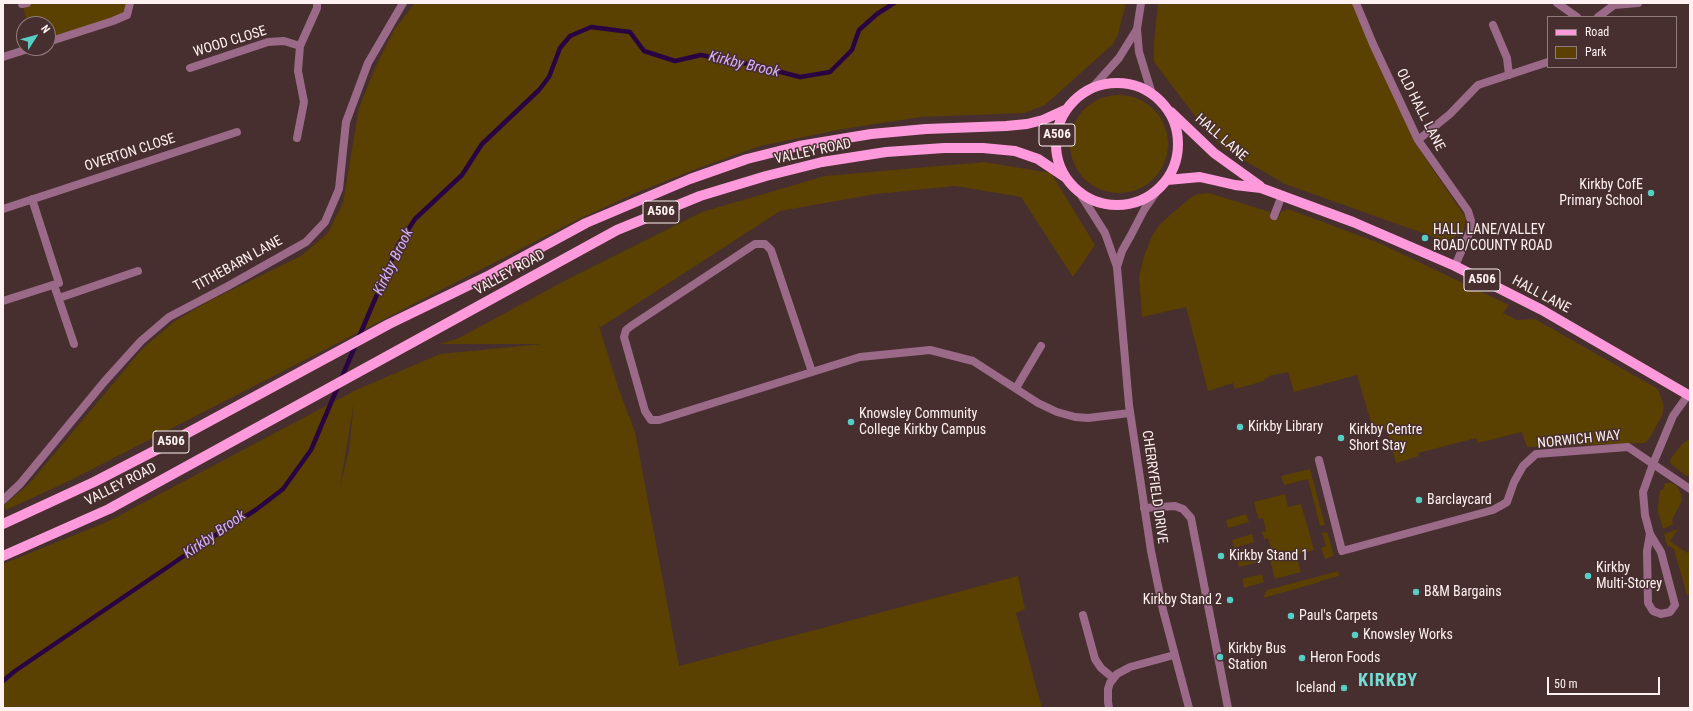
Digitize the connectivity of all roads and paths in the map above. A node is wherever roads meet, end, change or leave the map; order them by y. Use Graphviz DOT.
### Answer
graph roads {
  1 [pos="130,3"];
  2 [pos="317,3"];
  3 [pos="403,3"];
  4 [pos="1141,3"];
  5 [pos="1356,3"];
  6 [pos="1557,3"];
  7 [pos="1638,3"];
  8 [pos="1613,4"];
  9 [pos="1576,16"];
  10 [pos="1599,16"];
  11 [pos="1493,25"];
  12 [pos="1137,29"];
  13 [pos="56,39"];
  14 [pos="300,46"];
  15 [pos="16,53"];
  16 [pos="3,57"];
  17 [pos="1547,62"];
  18 [pos="190,68"];
  19 [pos="1509,75"];
  20 [pos="1093,87"];
  21 [pos="1152,94"];
  22 [pos="1165,106"];
  23 [pos="1067,109"];
  24 [pos="237,132"];
  25 [pos="297,138"];
  26 [pos="1418,140"];
  27 [pos="1065,177"];
  28 [pos="1167,180"];
  29 [pos="1261,188"];
  30 [pos="1157,191"];
  31 [pos="1078,192"];
  32 [pos="1282,195"];
  33 [pos="32,199"];
  34 [pos="3,209"];
  35 [pos="1274,216"];
  36 [pos="1455,266"];
  37 [pos="1117,267"];
  38 [pos="138,271"];
  39 [pos="54,284"];
  40 [pos="59,298"];
  41 [pos="3,301"];
  42 [pos="74,344"];
  43 [pos="1041,346"];
  44 [pos="812,372"];
  45 [pos="1016,388"];
  46 [pos="1689,395"];
  47 [pos="1130,413"];
  48 [pos="1319,460"];
  49 [pos="1653,464"];
  50 [pos="1690,489"];
  51 [pos="3,500"];
  52 [pos="1144,508"];
  53 [pos="3,524"];
  54 [pos="1650,534"];
  55 [pos="3,556"];
  56 [pos="1083,615"];
  57 [pos="1174,655"];
  58 [pos="1114,678"];
  59 [pos="1109,708"];
  60 [pos="1189,708"];
  61 [pos="1228,708"];
  1 -- 13 [label="street"];
  2 -- 14 [label="street"];
  3 -- 51 [label="street, TITHEBARN LANE"];
  4 -- 12 [label="street"];
  5 -- 26 [label="street, OLD HALL LANE"];
  6 -- 9 [label="street"];
  7 -- 8 [label="street"];
  8 -- 10 [label="street"];
  11 -- 19 [label="street"];
  12 -- 20 [label="street"];
  12 -- 21 [label="street"];
  14 -- 18 [label="street, WOOD CLOSE"];
  14 -- 25 [label="street"];
  15 -- 16 [label="street"];
  17 -- 19 [label="street"];
  19 -- 26 [label="street"];
  20 -- 21 [label="main road, A506"];
  20 -- 23 [label="main road, A506"];
  21 -- 22 [label="main road, A506"];
  22 -- 28 [label="main road, A506"];
  22 -- 29 [label="main road, HALL LANE / A506"];
  23 -- 27 [label="main road, A506"];
  23 -- 53 [label="main road, VALLEY ROAD / A506"];
  24 -- 33 [label="street, OVERTON CLOSE"];
  26 -- 36 [label="street, OLD HALL LANE"];
  27 -- 31 [label="main road, A506"];
  27 -- 55 [label="main road, VALLEY ROAD / A506"];
  28 -- 29 [label="main road, HALL LANE / A506"];
  28 -- 30 [label="main road, A506"];
  29 -- 32 [label="main road, HALL LANE / A506"];
  30 -- 31 [label="main road, A506"];
  30 -- 37 [label="street, CHERRYFIELD DRIVE"];
  31 -- 37 [label="street, CHERRYFIELD DRIVE"];
  32 -- 35 [label="street"];
  32 -- 36 [label="main road, HALL LANE / A506"];
  33 -- 34 [label="street, OVERTON CLOSE"];
  33 -- 39 [label="street"];
  36 -- 46 [label="main road, HALL LANE / A506"];
  37 -- 47 [label="street, CHERRYFIELD DRIVE"];
  38 -- 40 [label="street"];
  39 -- 40 [label="street"];
  39 -- 41 [label="street"];
  40 -- 42 [label="street"];
  43 -- 45 [label="street"];
  44 -- 44 [label="street"];
  44 -- 45 [label="street"];
  45 -- 47 [label="street"];
  46 -- 49 [label="street"];
  47 -- 52 [label="street, CHERRYFIELD DRIVE"];
  48 -- 49 [label="street, NORWICH WAY"];
  49 -- 50 [label="street"];
  49 -- 54 [label="street"];
  52 -- 57 [label="street, CHERRYFIELD DRIVE"];
  52 -- 61 [label="street"];
  54 -- 54 [label="street"];
  56 -- 58 [label="street"];
  57 -- 58 [label="street"];
  57 -- 60 [label="street, CHERRYFIELD DRIVE"];
  58 -- 59 [label="street"];
}
